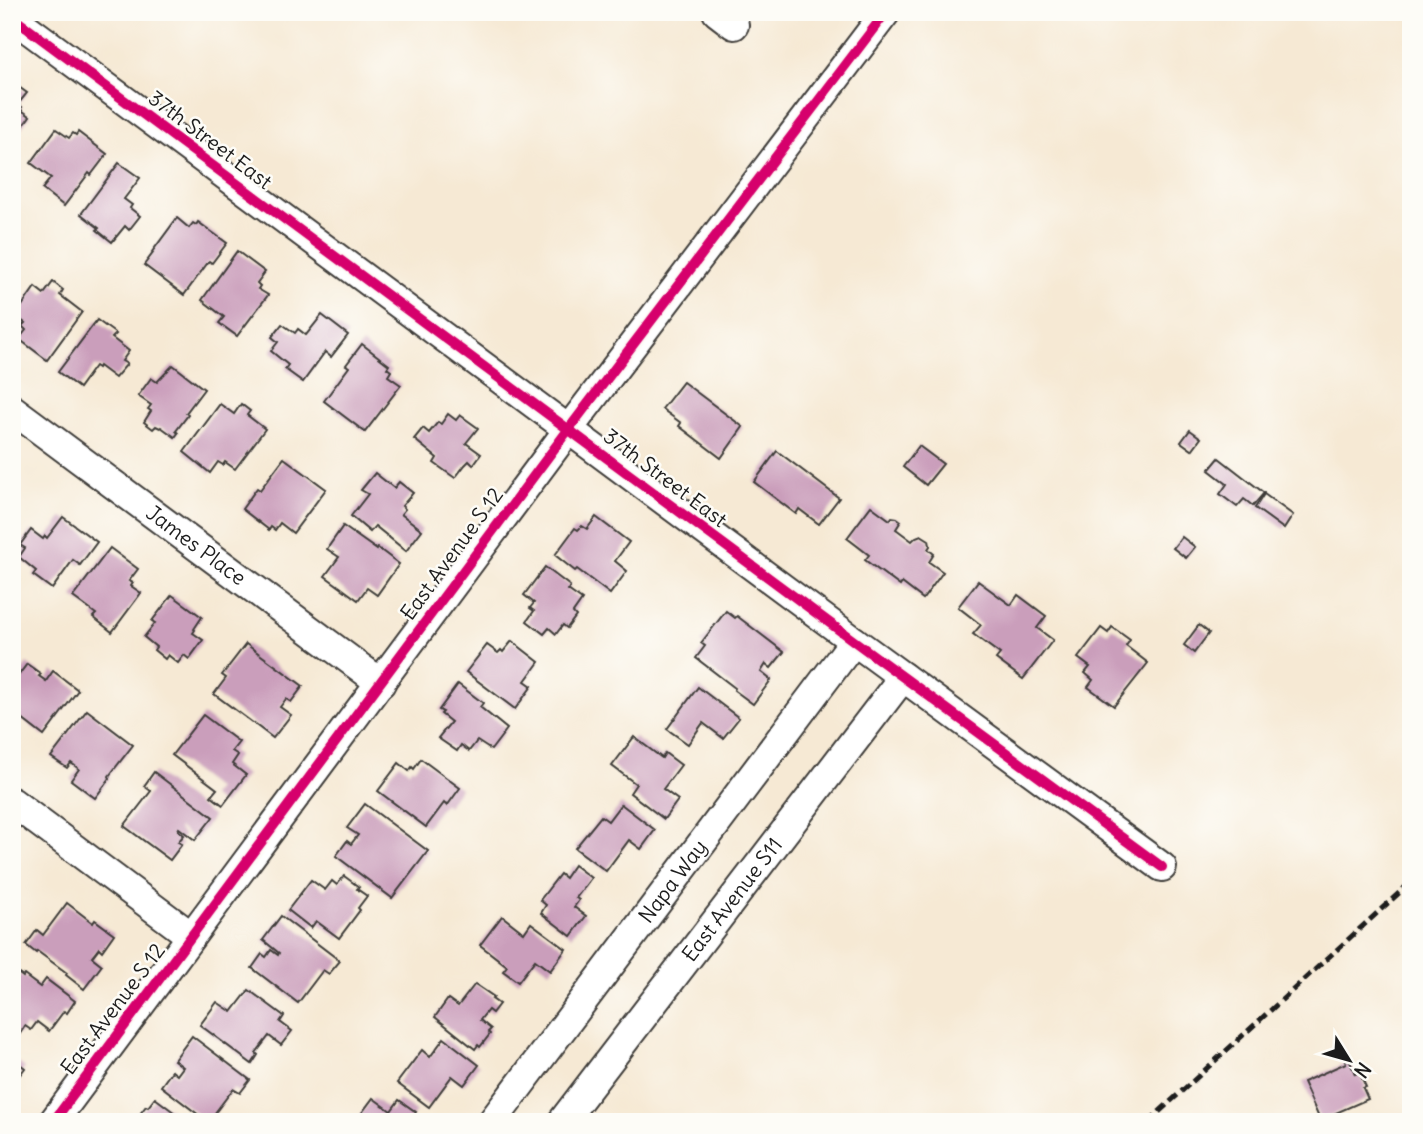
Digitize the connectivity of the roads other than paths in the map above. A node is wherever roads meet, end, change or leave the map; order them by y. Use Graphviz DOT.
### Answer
graph roads {
  1 [pos="886,12"];
  2 [pos="12,17"];
  3 [pos="12,409"];
  4 [pos="568,430"];
  5 [pos="854,641"];
  6 [pos="903,677"];
  7 [pos="381,683"];
  8 [pos="12,802"];
  9 [pos="1162,867"];
  10 [pos="191,936"];
  11 [pos="53,1122"];
  12 [pos="492,1122"];
  13 [pos="562,1122"];
  1 -- 4 [label="street, East Avenue S 12"];
  2 -- 4 [label="street, 37th Street East"];
  3 -- 7 [label="street, James Place"];
  4 -- 5 [label="street, 37th Street East"];
  4 -- 7 [label="street, East Avenue S 12"];
  5 -- 6 [label="street, 37th Street East"];
  5 -- 12 [label="street, Napa Way"];
  6 -- 9 [label="street, 37th Street East"];
  6 -- 13 [label="street, East Avenue S11"];
  7 -- 10 [label="street, East Avenue S 12"];
  8 -- 10 [label="street"];
  10 -- 11 [label="street, East Avenue S 12"];
}
